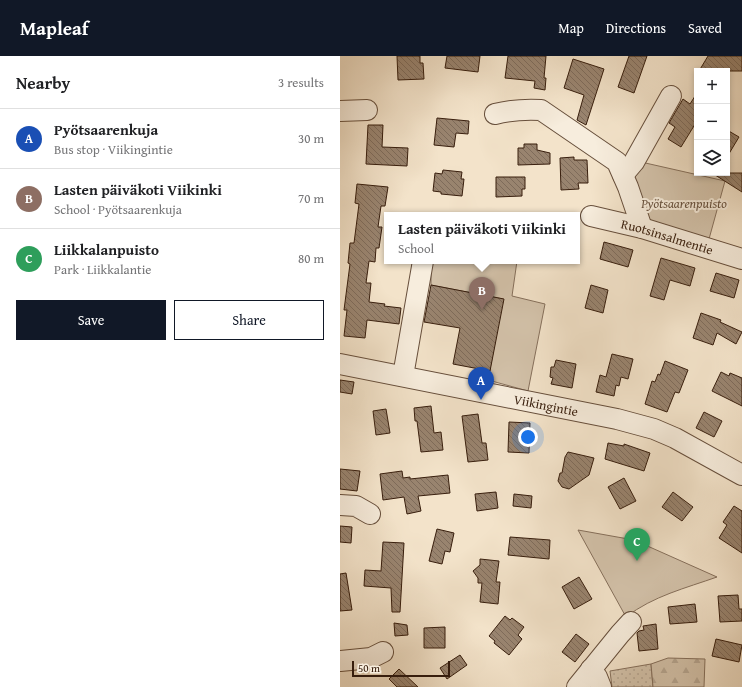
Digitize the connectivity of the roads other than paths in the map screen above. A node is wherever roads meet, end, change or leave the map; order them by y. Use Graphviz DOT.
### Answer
graph roads {
  1 [pos="671,96"];
  2 [pos="367,110"];
  3 [pos="340,111"];
  4 [pos="495,114"];
  5 [pos="623,175"];
  6 [pos="591,216"];
  7 [pos="642,228"];
  8 [pos="742,259"];
  9 [pos="422,264"];
  10 [pos="340,364"];
  11 [pos="403,376"];
  12 [pos="742,475"];
  13 [pos="340,505"];
  14 [pos="370,514"];
  15 [pos="631,622"];
  16 [pos="383,652"];
  17 [pos="340,661"];
  18 [pos="592,669"];
  19 [pos="577,687"];
  20 [pos="601,687"];
  1 -- 5 [label="street"];
  2 -- 3 [label="street"];
  4 -- 5 [label="street"];
  5 -- 7 [label="street"];
  6 -- 7 [label="street, Ruotsinsalmentie"];
  7 -- 8 [label="street, Ruotsinsalmentie"];
  9 -- 11 [label="street"];
  10 -- 11 [label="street, Viikingintie"];
  11 -- 12 [label="street, Viikingintie"];
  13 -- 14 [label="street"];
  15 -- 18 [label="street"];
  16 -- 17 [label="street"];
  18 -- 19 [label="street"];
  18 -- 20 [label="street"];
}
